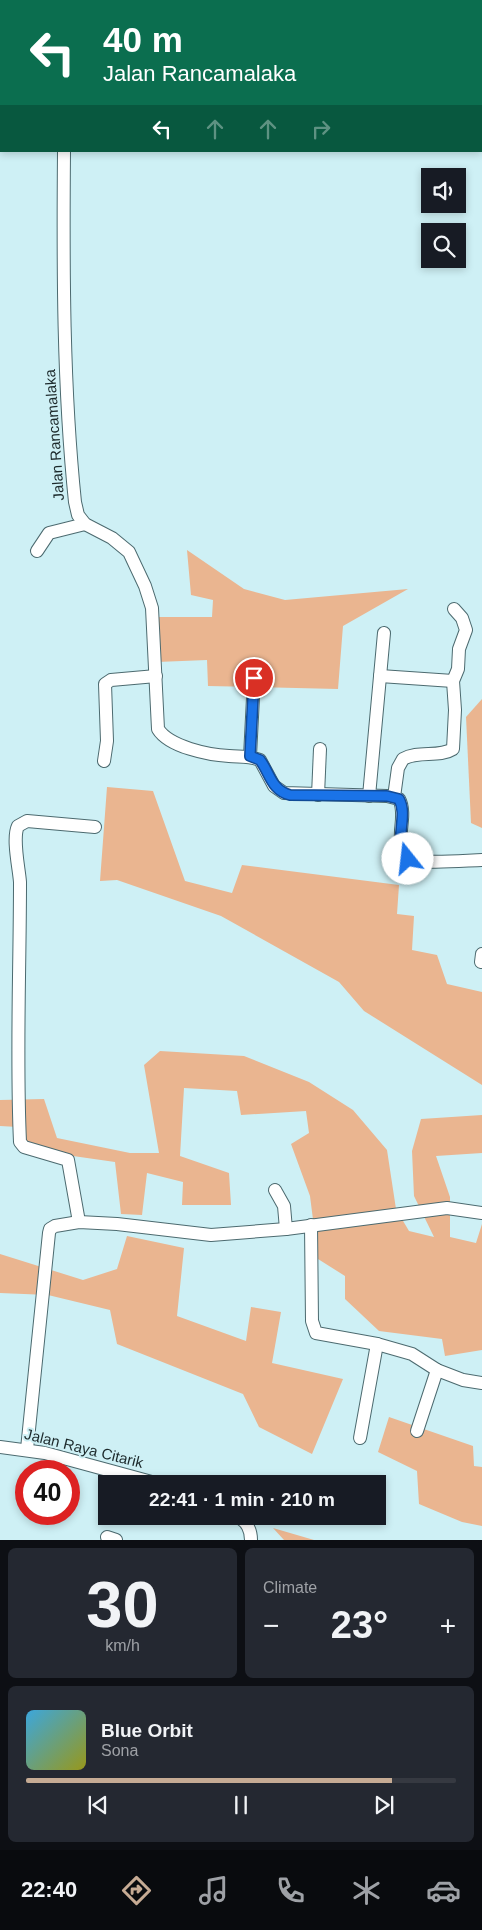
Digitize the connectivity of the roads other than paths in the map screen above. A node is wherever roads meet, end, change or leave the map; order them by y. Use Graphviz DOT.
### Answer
graph roads {
  1 [pos="64,152"];
  2 [pos="85,524"];
  3 [pos="37,552"];
  4 [pos="454,609"];
  5 [pos="384,633"];
  6 [pos="156,676"];
  7 [pos="380,676"];
  8 [pos="254,678"];
  9 [pos="453,681"];
  10 [pos="320,749"];
  11 [pos="250,756"];
  12 [pos="104,761"];
  13 [pos="318,795"];
  14 [pos="369,796"];
  15 [pos="394,797"];
  16 [pos="94,827"];
  17 [pos="482,860"];
  18 [pos="275,1190"];
  19 [pos="482,1213"];
  20 [pos="79,1222"];
  21 [pos="311,1224"];
  22 [pos="286,1229"];
  23 [pos="377,1344"];
  24 [pos="437,1370"];
  25 [pos="482,1383"];
  26 [pos="417,1431"];
  27 [pos="360,1438"];
  28 [pos="0,1447"];
  29 [pos="27,1449"];
  30 [pos="125,1475"];
  31 [pos="248,1525"];
  32 [pos="252,1540"];
  1 -- 2 [label="street, Jalan Rancamalaka"];
  2 -- 3 [label="street"];
  2 -- 6 [label="street"];
  4 -- 9 [label="street"];
  5 -- 7 [label="street"];
  6 -- 11 [label="street"];
  6 -- 12 [label="street"];
  7 -- 9 [label="street"];
  7 -- 14 [label="street"];
  8 -- 11 [label="street"];
  9 -- 15 [label="street"];
  10 -- 13 [label="street"];
  11 -- 13 [label="street"];
  13 -- 14 [label="street"];
  14 -- 15 [label="street"];
  15 -- 17 [label="street"];
  16 -- 20 [label="street"];
  18 -- 22 [label="street"];
  19 -- 21 [label="street"];
  20 -- 22 [label="street"];
  20 -- 29 [label="street"];
  21 -- 22 [label="street"];
  21 -- 23 [label="street"];
  23 -- 24 [label="street"];
  23 -- 27 [label="street"];
  24 -- 25 [label="street"];
  24 -- 26 [label="street"];
  28 -- 29 [label="street, Jalan Raya Citarik"];
  29 -- 30 [label="street, Jalan Raya Citarik"];
  31 -- 32 [label="street"];
}
